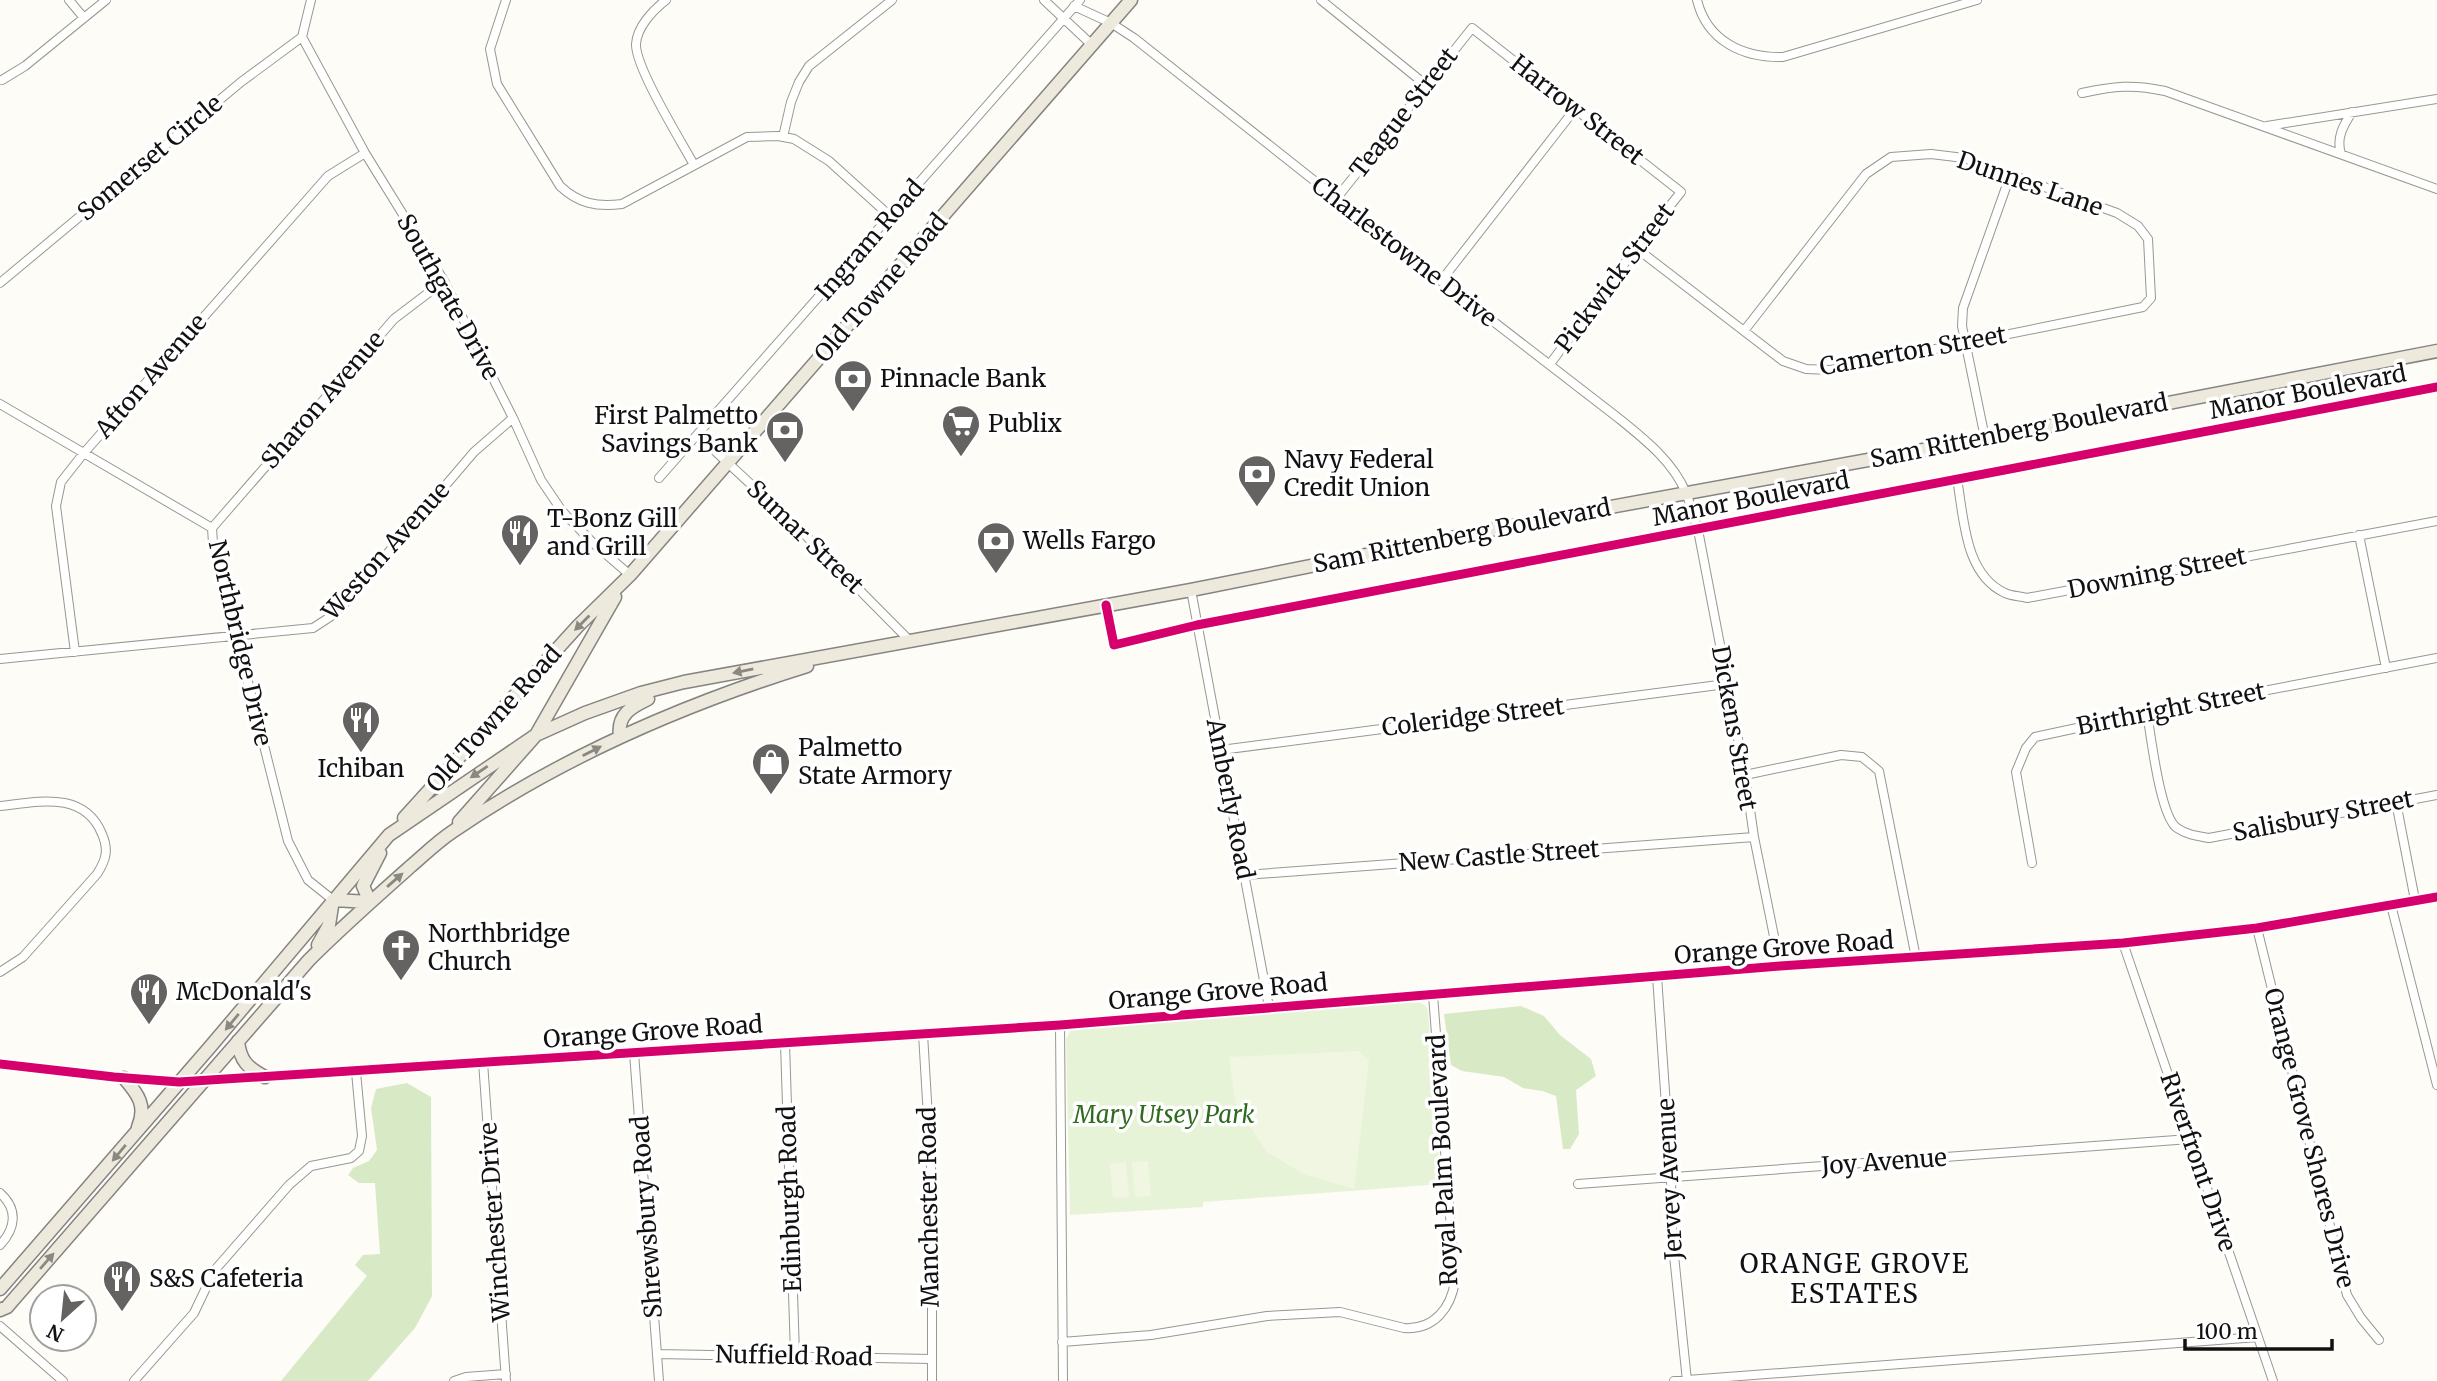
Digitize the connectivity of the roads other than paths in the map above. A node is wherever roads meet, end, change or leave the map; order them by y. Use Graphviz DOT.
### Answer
graph roads {
  1 [pos="69,0"];
  2 [pos="106,0"];
  3 [pos="311,0"];
  4 [pos="506,0"];
  5 [pos="666,0"];
  6 [pos="892,0"];
  7 [pos="1044,0"];
  8 [pos="1131,0"];
  9 [pos="1323,0"];
  10 [pos="1697,0"];
  11 [pos="1977,0"];
  12 [pos="1077,3"];
  13 [pos="84,18"];
  14 [pos="1064,18"];
  15 [pos="1111,23"];
  16 [pos="1472,27"];
  17 [pos="302,37"];
  18 [pos="1092,45"];
  19 [pos="2,80"];
  20 [pos="1426,85"];
  21 [pos="2082,93"];
  22 [pos="2437,99"];
  23 [pos="1575,109"];
  24 [pos="2352,112"];
  25 [pos="2264,127"];
  26 [pos="783,137"];
  27 [pos="365,153"];
  28 [pos="2341,154"];
  29 [pos="694,165"];
  30 [pos="2010,176"];
  31 [pos="2437,189"];
  32 [pos="1681,192"];
  33 [pos="1336,199"];
  34 [pos="890,216"];
  35 [pos="1636,248"];
  36 [pos="444,281"];
  37 [pos="1441,281"];
  38 [pos="0,283"];
  39 [pos="2143,307"];
  40 [pos="1744,331"];
  41 [pos="1965,343"];
  42 [pos="2437,351"];
  43 [pos="1550,364"];
  44 [pos="2437,387"];
  45 [pos="0,404"];
  46 [pos="513,418"];
  47 [pos="698,435"];
  48 [pos="1985,438"];
  49 [pos="83,454"];
  50 [pos="728,462"];
  51 [pos="659,478"];
  52 [pos="1957,479"];
  53 [pos="1686,492"];
  54 [pos="2437,521"];
  55 [pos="212,528"];
  56 [pos="1698,530"];
  57 [pos="2358,535"];
  58 [pos="630,575"];
  59 [pos="1191,590"];
  60 [pos="1106,605"];
  61 [pos="1197,625"];
  62 [pos="236,637"];
  63 [pos="910,641"];
  64 [pos="858,650"];
  65 [pos="75,652"];
  66 [pos="2437,658"];
  67 [pos="0,659"];
  68 [pos="2386,668"];
  69 [pos="684,682"];
  70 [pos="1726,684"];
  71 [pos="2147,713"];
  72 [pos="536,735"];
  73 [pos="620,736"];
  74 [pos="1221,750"];
  75 [pos="1745,775"];
  76 [pos="2437,795"];
  77 [pos="2396,803"];
  78 [pos="0,806"];
  79 [pos="450,833"];
  80 [pos="389,835"];
  81 [pos="1754,837"];
  82 [pos="2032,863"];
  83 [pos="1245,876"];
  84 [pos="2437,897"];
  85 [pos="333,900"];
  86 [pos="2415,900"];
  87 [pos="370,902"];
  88 [pos="2391,905"];
  89 [pos="2257,928"];
  90 [pos="2123,943"];
  91 [pos="1916,958"];
  92 [pos="309,960"];
  93 [pos="1780,966"];
  94 [pos="0,972"];
  95 [pos="1657,976"];
  96 [pos="1433,995"];
  97 [pos="1269,1007"];
  98 [pos="1060,1025"];
  99 [pos="923,1034"];
  100 [pos="238,1041"];
  101 [pos="785,1043"];
  102 [pos="634,1053"];
  103 [pos="483,1062"];
  104 [pos="1,1065"];
  105 [pos="356,1072"];
  106 [pos="265,1077"];
  107 [pos="124,1078"];
  108 [pos="204,1081"];
  109 [pos="179,1082"];
  110 [pos="2437,1085"];
  111 [pos="135,1134"];
  112 [pos="2190,1139"];
  113 [pos="1671,1178"];
  114 [pos="1578,1184"];
  115 [pos="0,1193"];
  116 [pos="0,1245"];
  117 [pos="0,1289"];
  118 [pos="0,1310"];
  119 [pos="0,1326"];
  120 [pos="2258,1337"];
  121 [pos="2379,1340"];
  122 [pos="1062,1342"];
  123 [pos="657,1354"];
  124 [pos="795,1355"];
  125 [pos="932,1359"];
  126 [pos="506,1377"];
  127 [pos="1687,1380"];
  128 [pos="63,1381"];
  129 [pos="134,1381"];
  130 [pos="454,1381"];
  131 [pos="659,1381"];
  132 [pos="932,1381"];
  133 [pos="1062,1381"];
  134 [pos="1674,1381"];
  135 [pos="2273,1381"];
  1 -- 13 [label="street"];
  2 -- 13 [label="street"];
  3 -- 17 [label="street"];
  4 -- 29 [label="street"];
  5 -- 29 [label="street"];
  6 -- 26 [label="street"];
  7 -- 14 [label="street"];
  8 -- 15 [label="main road, Old Towne Road"];
  9 -- 20 [label="street"];
  10 -- 11 [label="street"];
  12 -- 14 [label="street, Ingram Road"];
  12 -- 15 [label="street, Charlestowne Drive"];
  13 -- 19 [label="street"];
  14 -- 18 [label="street"];
  14 -- 34 [label="street, Ingram Road"];
  15 -- 18 [label="main road, Old Towne Road"];
  15 -- 33 [label="street, Charlestowne Drive"];
  16 -- 20 [label="street, Teague Street"];
  16 -- 23 [label="street, Harrow Street"];
  17 -- 27 [label="street, Southgate Drive"];
  17 -- 38 [label="street, Somerset Circle"];
  18 -- 50 [label="main road, Old Towne Road"];
  20 -- 33 [label="street, Teague Street"];
  21 -- 25 [label="street"];
  22 -- 24 [label="street"];
  23 -- 32 [label="street, Harrow Street"];
  23 -- 37 [label="street"];
  24 -- 25 [label="street"];
  24 -- 28 [label="street"];
  25 -- 28 [label="street"];
  26 -- 29 [label="street"];
  26 -- 34 [label="street"];
  27 -- 36 [label="street, Southgate Drive"];
  27 -- 49 [label="street, Afton Avenue"];
  28 -- 31 [label="street"];
  30 -- 39 [label="street, Dunnes Lane"];
  30 -- 40 [label="street, Dunnes Lane"];
  30 -- 41 [label="street"];
  32 -- 35 [label="street, Pickwick Street"];
  33 -- 37 [label="street, Charlestowne Drive"];
  34 -- 47 [label="street, Ingram Road"];
  35 -- 40 [label="street, Camerton Street"];
  35 -- 43 [label="street, Pickwick Street"];
  36 -- 46 [label="street, Southgate Drive"];
  36 -- 55 [label="street, Sharon Avenue"];
  37 -- 43 [label="street, Charlestowne Drive"];
  39 -- 41 [label="street, Camerton Street"];
  40 -- 41 [label="street, Camerton Street"];
  41 -- 48 [label="street"];
  42 -- 48 [label="main road, Sam Rittenberg Boulevard"];
  43 -- 53 [label="street, Charlestowne Drive"];
  44 -- 52 [label="street, Manor Boulevard"];
  45 -- 49 [label="street, Northbridge Drive"];
  46 -- 58 [label="street, Southgate Drive"];
  46 -- 62 [label="street, Weston Avenue"];
  47 -- 50 [label="street, Sumar Street"];
  47 -- 51 [label="street, Ingram Road"];
  48 -- 53 [label="main road, Sam Rittenberg Boulevard"];
  49 -- 55 [label="street, Northbridge Drive"];
  49 -- 65 [label="street, Afton Avenue"];
  50 -- 58 [label="main road, Old Towne Road"];
  50 -- 63 [label="street, Sumar Street"];
  52 -- 56 [label="street, Manor Boulevard"];
  52 -- 57 [label="street, Downing Street"];
  53 -- 56 [label="street, Dickens Street"];
  53 -- 59 [label="main road, Sam Rittenberg Boulevard"];
  54 -- 57 [label="street, Downing Street"];
  55 -- 62 [label="street, Northbridge Drive"];
  56 -- 61 [label="street, Manor Boulevard"];
  56 -- 70 [label="street, Dickens Street"];
  57 -- 68 [label="street"];
  58 -- 72 [label="main road, Old Towne Road"];
  58 -- 80 [label="main road, Old Towne Road, one-way"];
  59 -- 60 [label="main road, Sam Rittenberg Boulevard"];
  59 -- 61 [label="street, Amberly Road"];
  60 -- 61 [label="street, Manor Boulevard"];
  60 -- 63 [label="main road, Sam Rittenberg Boulevard"];
  61 -- 74 [label="street, Amberly Road"];
  62 -- 65 [label="street"];
  62 -- 85 [label="street, Northbridge Drive"];
  63 -- 64 [label="main road, Sam Rittenberg Boulevard"];
  64 -- 69 [label="main road, Sam Rittenberg Boulevard, one-way"];
  64 -- 73 [label="main road, Sam Rittenberg Boulevard"];
  65 -- 67 [label="street"];
  66 -- 68 [label="street, Birthright Street"];
  68 -- 71 [label="street, Birthright Street"];
  69 -- 72 [label="main road, Sam Rittenberg Boulevard"];
  69 -- 73 [label="main road"];
  70 -- 74 [label="street, Coleridge Street"];
  70 -- 75 [label="street, Dickens Street"];
  71 -- 77 [label="street, Salisbury Street"];
  71 -- 82 [label="street, Birthright Street"];
  72 -- 79 [label="main road, Old Towne Road"];
  72 -- 80 [label="main road, Sam Rittenberg Boulevard, one-way"];
  79 -- 73 [label="main road, Sam Rittenberg Boulevard, one-way"];
  74 -- 83 [label="street, Amberly Road"];
  75 -- 81 [label="street, Dickens Street"];
  75 -- 91 [label="street"];
  76 -- 77 [label="street, Salisbury Street"];
  77 -- 86 [label="street"];
  78 -- 94 [label="street"];
  87 -- 79 [label="main road, Sam Rittenberg Boulevard, one-way"];
  80 -- 85 [label="main road, Sam Rittenberg Boulevard"];
  80 -- 87 [label="main road"];
  81 -- 83 [label="street, New Castle Street"];
  81 -- 93 [label="street, Dickens Street"];
  83 -- 97 [label="street, Amberly Road"];
  84 -- 86 [label="street, Orange Grove Road"];
  85 -- 87 [label="main road"];
  85 -- 92 [label="main road"];
  85 -- 109 [label="main road, Sam Rittenberg Boulevard, one-way"];
  86 -- 88 [label="street, Orange Grove Road"];
  87 -- 92 [label="main road, Sam Rittenberg Boulevard"];
  88 -- 89 [label="street, Orange Grove Road"];
  88 -- 110 [label="street"];
  89 -- 90 [label="street, Orange Grove Road"];
  89 -- 121 [label="street, Orange Grove Shores Drive"];
  90 -- 91 [label="street, Orange Grove Road"];
  90 -- 112 [label="street, Riverfront Drive"];
  91 -- 93 [label="street, Orange Grove Road"];
  92 -- 100 [label="main road, Sam Rittenberg Boulevard"];
  93 -- 95 [label="street, Orange Grove Road"];
  95 -- 96 [label="street, Orange Grove Road"];
  95 -- 113 [label="street, Jervey Avenue"];
  96 -- 97 [label="street, Orange Grove Road"];
  96 -- 122 [label="street, Royal Palm Boulevard"];
  97 -- 98 [label="street, Orange Grove Road"];
  98 -- 99 [label="street, Orange Grove Road"];
  98 -- 122 [label="street"];
  99 -- 101 [label="street, Orange Grove Road"];
  99 -- 125 [label="street, Manchester Road"];
  100 -- 106 [label="main road"];
  100 -- 108 [label="main road, Sam Rittenberg Boulevard"];
  101 -- 102 [label="street, Orange Grove Road"];
  101 -- 124 [label="street, Edinburgh Road"];
  102 -- 103 [label="street, Orange Grove Road"];
  102 -- 123 [label="street, Shrewsbury Road"];
  103 -- 105 [label="street, Orange Grove Road"];
  103 -- 126 [label="street, Winchester Drive"];
  104 -- 107 [label="street, Orange Grove Road"];
  105 -- 106 [label="street, Orange Grove Road"];
  105 -- 129 [label="street"];
  106 -- 108 [label="street, Orange Grove Road"];
  107 -- 109 [label="street, Orange Grove Road"];
  107 -- 111 [label="main road"];
  108 -- 109 [label="street, Orange Grove Road"];
  118 -- 108 [label="main road, Sam Rittenberg Boulevard, one-way"];
  109 -- 111 [label="main road, Sam Rittenberg Boulevard"];
  111 -- 117 [label="main road, Sam Rittenberg Boulevard, one-way"];
  112 -- 113 [label="street, Joy Avenue"];
  112 -- 120 [label="street, Riverfront Drive"];
  113 -- 114 [label="street, Joy Avenue"];
  113 -- 127 [label="street, Jervey Avenue"];
  115 -- 116 [label="street"];
  119 -- 128 [label="street"];
  120 -- 127 [label="street"];
  120 -- 135 [label="street, Riverfront Drive"];
  122 -- 133 [label="street"];
  123 -- 124 [label="street, Nuffield Road"];
  123 -- 131 [label="street, Shrewsbury Road"];
  124 -- 125 [label="street, Nuffield Road"];
  125 -- 132 [label="street, Manchester Road"];
  126 -- 130 [label="street"];
  127 -- 134 [label="street"];
}
